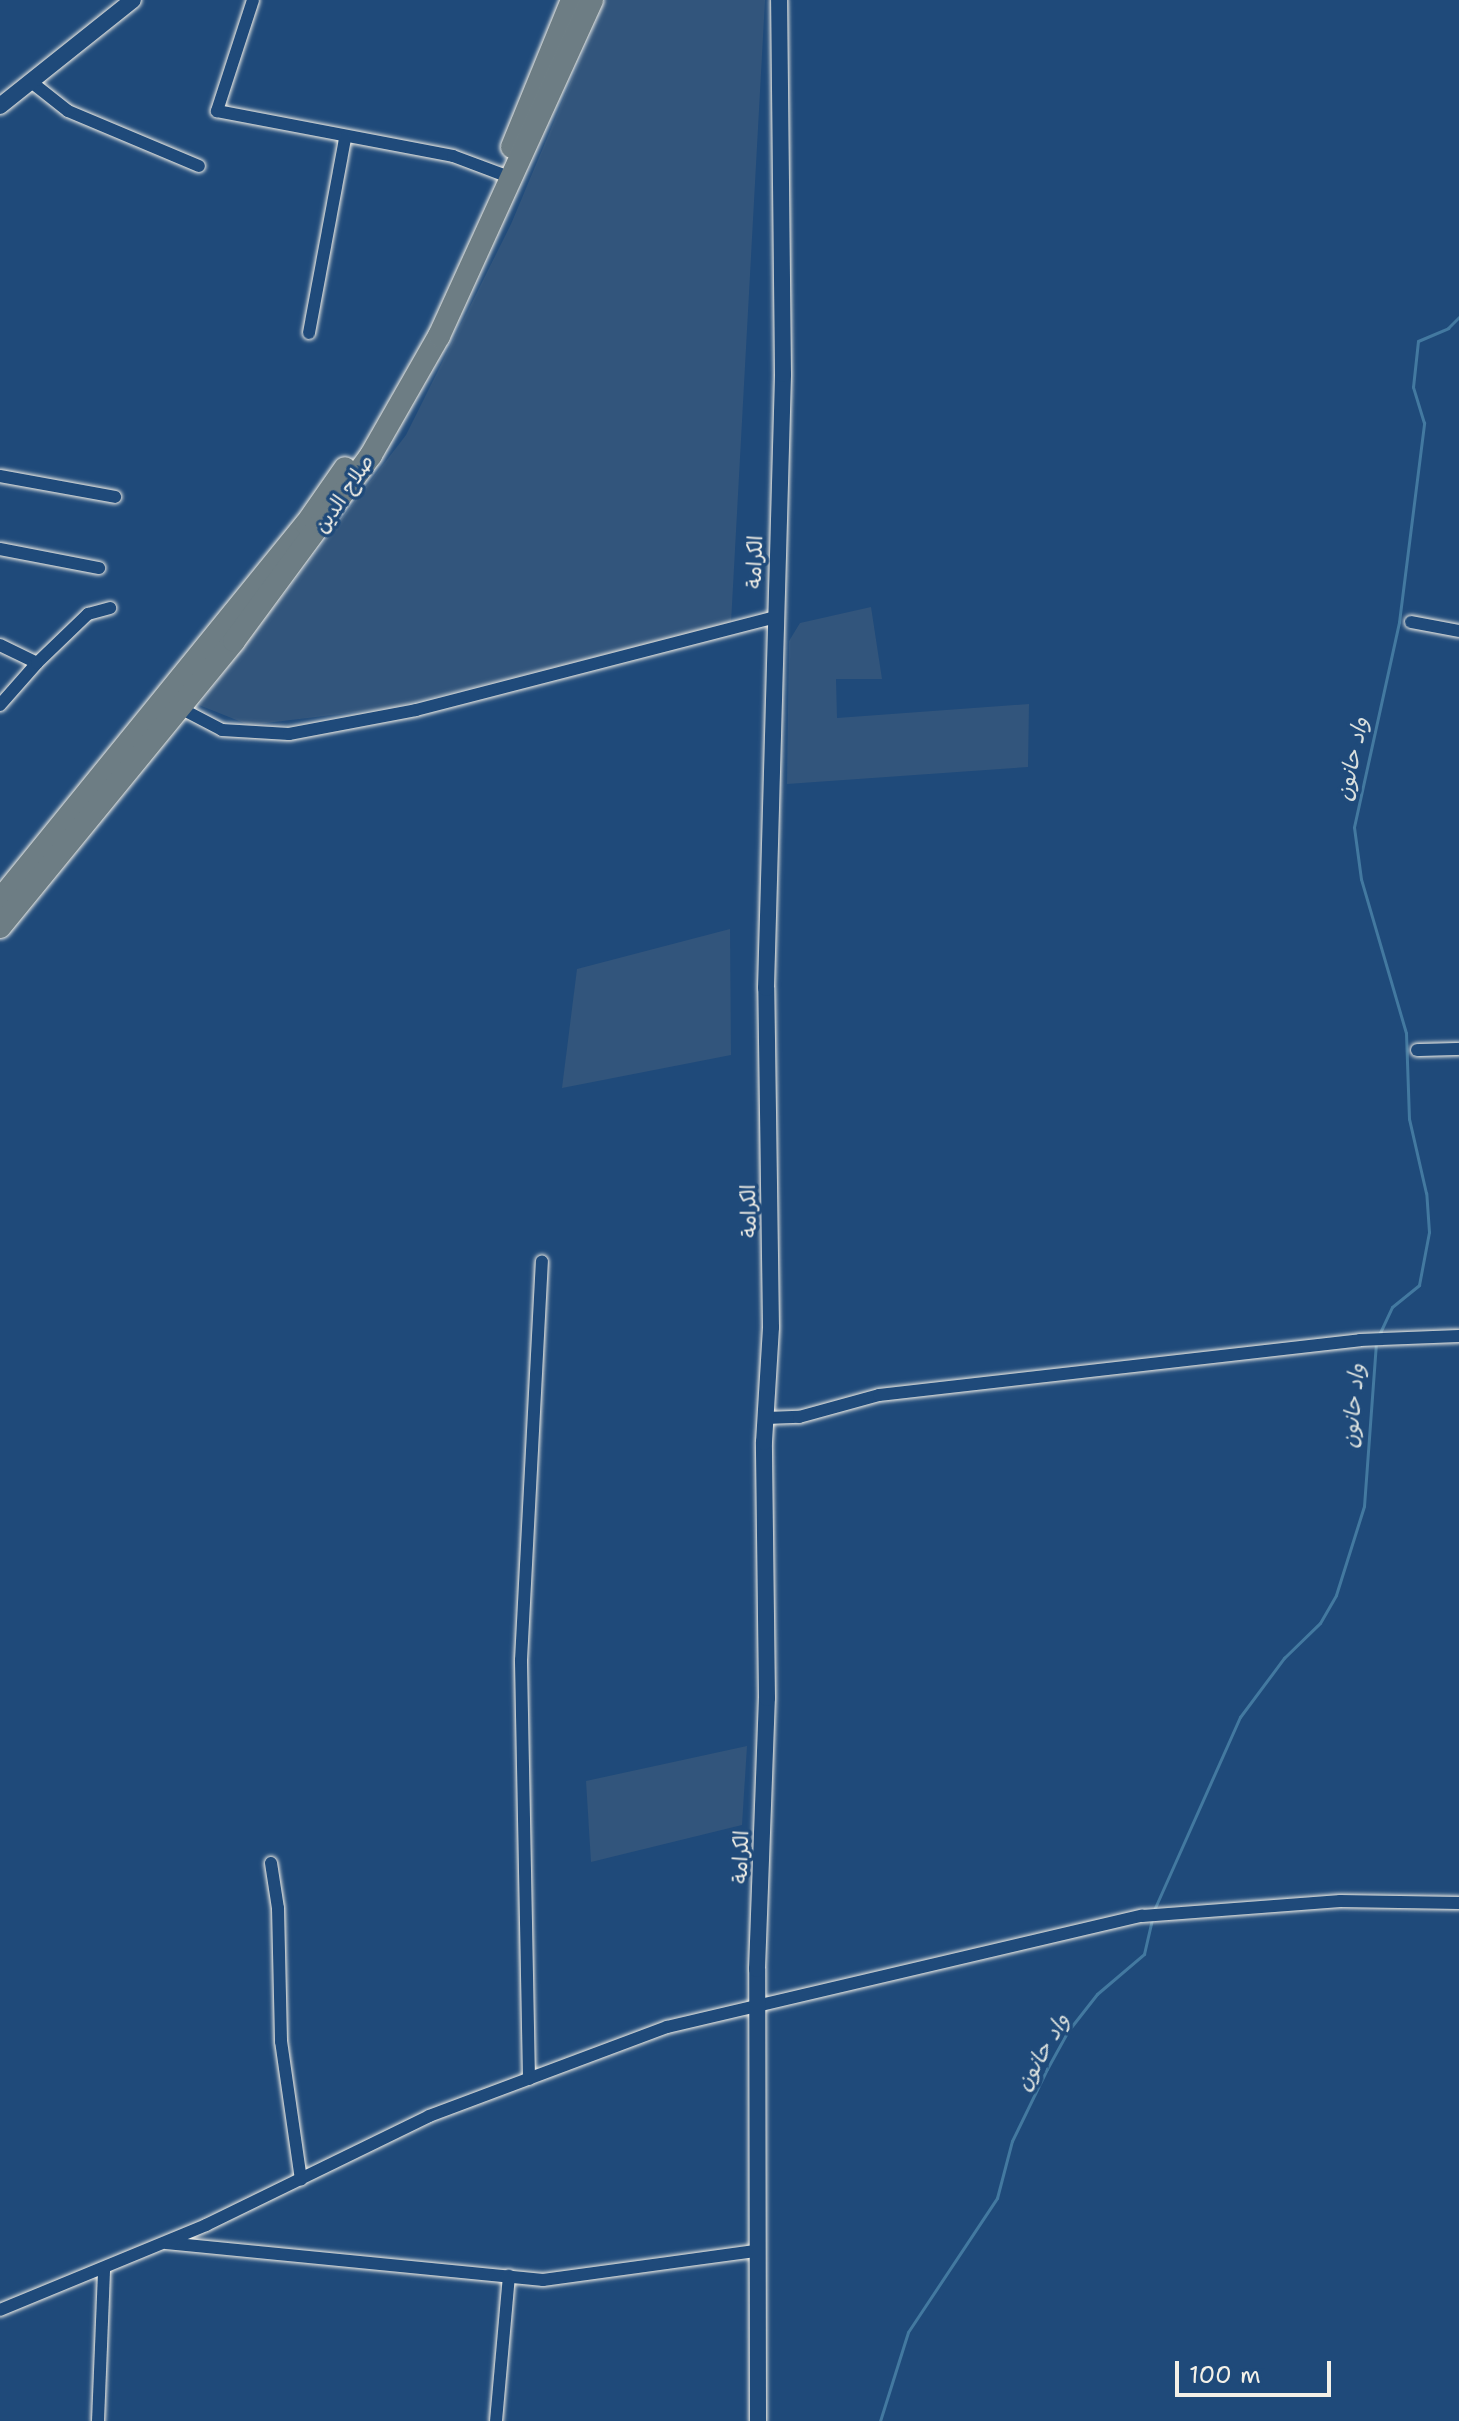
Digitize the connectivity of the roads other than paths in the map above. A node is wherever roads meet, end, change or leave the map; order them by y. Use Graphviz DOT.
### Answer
graph roads {
  1 [pos="133,0"];
  2 [pos="253,0"];
  3 [pos="572,0"];
  4 [pos="592,0"];
  5 [pos="779,0"];
  6 [pos="30,81"];
  7 [pos="0,106"];
  8 [pos="345,138"];
  9 [pos="199,166"];
  10 [pos="501,174"];
  11 [pos="309,333"];
  12 [pos="0,476"];
  13 [pos="115,497"];
  14 [pos="0,549"];
  15 [pos="99,568"];
  16 [pos="110,608"];
  17 [pos="773,618"];
  18 [pos="1411,622"];
  19 [pos="1459,631"];
  20 [pos="0,645"];
  21 [pos="37,663"];
  22 [pos="0,705"];
  23 [pos="180,708"];
  24 [pos="0,900"];
  25 [pos="0,927"];
  26 [pos="1459,1049"];
  27 [pos="1417,1050"];
  28 [pos="542,1262"];
  29 [pos="1459,1336"];
  30 [pos="766,1418"];
  31 [pos="271,1863"];
  32 [pos="1459,1903"];
  33 [pos="758,2003"];
  34 [pos="529,2079"];
  35 [pos="301,2180"];
  36 [pos="165,2243"];
  37 [pos="755,2251"];
  38 [pos="104,2270"];
  39 [pos="509,2276"];
  40 [pos="0,2310"];
  41 [pos="98,2421"];
  42 [pos="496,2421"];
  43 [pos="758,2421"];
  1 -- 6 [label="main road"];
  2 -- 8 [label="street"];
  3 -- 10 [label="highway, صلاح الدين"];
  4 -- 23 [label="highway, صلاح الدين"];
  5 -- 17 [label="main road, الكرامة"];
  6 -- 7 [label="main road"];
  6 -- 9 [label="street"];
  8 -- 10 [label="street"];
  8 -- 11 [label="street"];
  10 -- 24 [label="highway, صلاح الدين"];
  12 -- 13 [label="street"];
  14 -- 15 [label="street"];
  16 -- 21 [label="street"];
  17 -- 23 [label="street"];
  17 -- 30 [label="main road, الكرامة"];
  18 -- 19 [label="street"];
  20 -- 21 [label="street"];
  21 -- 22 [label="street"];
  23 -- 25 [label="highway, صلاح الدين"];
  26 -- 27 [label="street"];
  28 -- 34 [label="street"];
  29 -- 30 [label="street"];
  30 -- 33 [label="main road, الكرامة"];
  31 -- 35 [label="street"];
  32 -- 33 [label="street"];
  33 -- 34 [label="street"];
  33 -- 37 [label="main road, الكرامة"];
  34 -- 35 [label="street"];
  35 -- 36 [label="street"];
  36 -- 38 [label="street"];
  36 -- 39 [label="street"];
  37 -- 39 [label="street"];
  37 -- 43 [label="main road, الكرامة"];
  38 -- 40 [label="street"];
  38 -- 41 [label="street"];
  39 -- 42 [label="street"];
}
